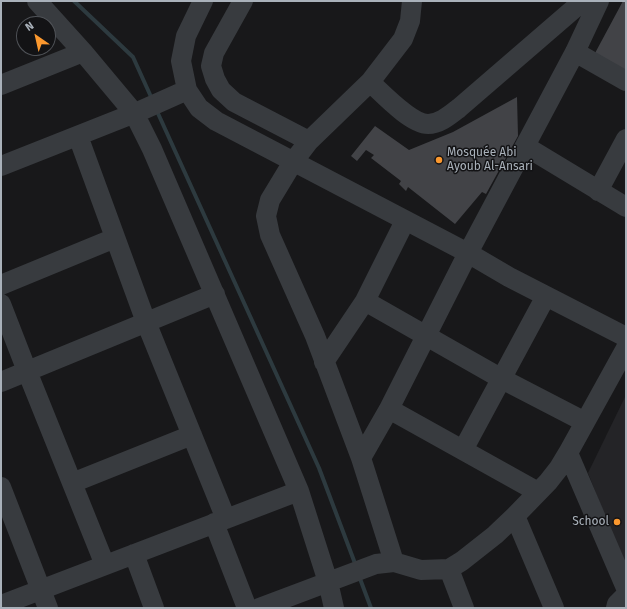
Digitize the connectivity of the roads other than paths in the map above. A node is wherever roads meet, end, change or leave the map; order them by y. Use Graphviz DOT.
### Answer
graph roads {
  1 [pos="37,1"];
  2 [pos="203,1"];
  3 [pos="242,1"];
  4 [pos="412,1"];
  5 [pos="583,1"];
  6 [pos="599,1"];
  7 [pos="83,52"];
  8 [pos="575,52"];
  9 [pos="626,81"];
  10 [pos="370,82"];
  11 [pos="1,85"];
  12 [pos="187,90"];
  13 [pos="137,112"];
  14 [pos="78,136"];
  15 [pos="626,139"];
  16 [pos="309,141"];
  17 [pos="525,146"];
  18 [pos="293,162"];
  19 [pos="1,166"];
  20 [pos="598,191"];
  21 [pos="626,207"];
  22 [pos="405,221"];
  23 [pos="115,238"];
  24 [pos="468,253"];
  25 [pos="1,285"];
  26 [pos="215,294"];
  27 [pos="546,296"];
  28 [pos="365,301"];
  29 [pos="1,304"];
  30 [pos="146,322"];
  31 [pos="426,336"];
  32 [pos="626,337"];
  33 [pos="626,348"];
  34 [pos="324,362"];
  35 [pos="27,372"];
  36 [pos="502,379"];
  37 [pos="1,382"];
  38 [pos="389,409"];
  39 [pos="585,422"];
  40 [pos="192,435"];
  41 [pos="463,450"];
  42 [pos="568,453"];
  43 [pos="361,458"];
  44 [pos="72,483"];
  45 [pos="1,487"];
  46 [pos="299,491"];
  47 [pos="538,492"];
  48 [pos="515,516"];
  49 [pos="220,521"];
  50 [pos="134,554"];
  51 [pos="385,563"];
  52 [pos="105,565"];
  53 [pos="449,569"];
  54 [pos="328,582"];
  55 [pos="626,588"];
  56 [pos="41,590"];
  57 [pos="626,595"];
  58 [pos="1,605"];
  59 [pos="48,608"];
  60 [pos="154,608"];
  61 [pos="247,608"];
  62 [pos="259,608"];
  63 [pos="334,608"];
  64 [pos="464,608"];
  65 [pos="554,608"];
  66 [pos="616,608"];
  1 -- 7 [label="street"];
  2 -- 12 [label="street"];
  3 -- 16 [label="street"];
  4 -- 10 [label="street"];
  5 -- 10 [label="street"];
  6 -- 8 [label="street"];
  7 -- 11 [label="street"];
  7 -- 13 [label="street"];
  8 -- 9 [label="street"];
  8 -- 17 [label="street"];
  10 -- 16 [label="street"];
  12 -- 13 [label="street"];
  12 -- 18 [label="street"];
  13 -- 14 [label="street"];
  13 -- 26 [label="street"];
  14 -- 19 [label="street"];
  14 -- 23 [label="street"];
  15 -- 20 [label="street"];
  16 -- 18 [label="street"];
  17 -- 20 [label="street"];
  17 -- 24 [label="street"];
  18 -- 22 [label="street"];
  18 -- 34 [label="street"];
  20 -- 21 [label="street"];
  22 -- 24 [label="street"];
  22 -- 28 [label="street"];
  23 -- 25 [label="street"];
  23 -- 30 [label="street"];
  24 -- 27 [label="street"];
  24 -- 31 [label="street"];
  26 -- 30 [label="street"];
  26 -- 46 [label="street"];
  27 -- 32 [label="street"];
  27 -- 36 [label="street"];
  28 -- 31 [label="street"];
  28 -- 34 [label="street"];
  29 -- 35 [label="street"];
  30 -- 35 [label="street"];
  30 -- 40 [label="street"];
  31 -- 36 [label="street"];
  31 -- 38 [label="street"];
  33 -- 39 [label="street"];
  34 -- 43 [label="street"];
  35 -- 37 [label="street"];
  35 -- 44 [label="street"];
  36 -- 39 [label="street"];
  36 -- 41 [label="street"];
  38 -- 41 [label="street"];
  38 -- 43 [label="street"];
  39 -- 42 [label="street"];
  40 -- 44 [label="street"];
  40 -- 49 [label="street"];
  41 -- 47 [label="street"];
  42 -- 47 [label="street"];
  42 -- 55 [label="street"];
  43 -- 51 [label="street"];
  44 -- 52 [label="street"];
  45 -- 56 [label="street"];
  46 -- 49 [label="street"];
  46 -- 54 [label="street"];
  47 -- 48 [label="street"];
  48 -- 53 [label="street"];
  48 -- 65 [label="street"];
  49 -- 50 [label="street"];
  49 -- 61 [label="street"];
  50 -- 52 [label="street"];
  50 -- 60 [label="street"];
  51 -- 53 [label="street"];
  51 -- 54 [label="street"];
  52 -- 56 [label="street"];
  53 -- 64 [label="street"];
  54 -- 62 [label="street"];
  54 -- 63 [label="street"];
  56 -- 58 [label="street"];
  56 -- 59 [label="street"];
  57 -- 66 [label="street"];
}
